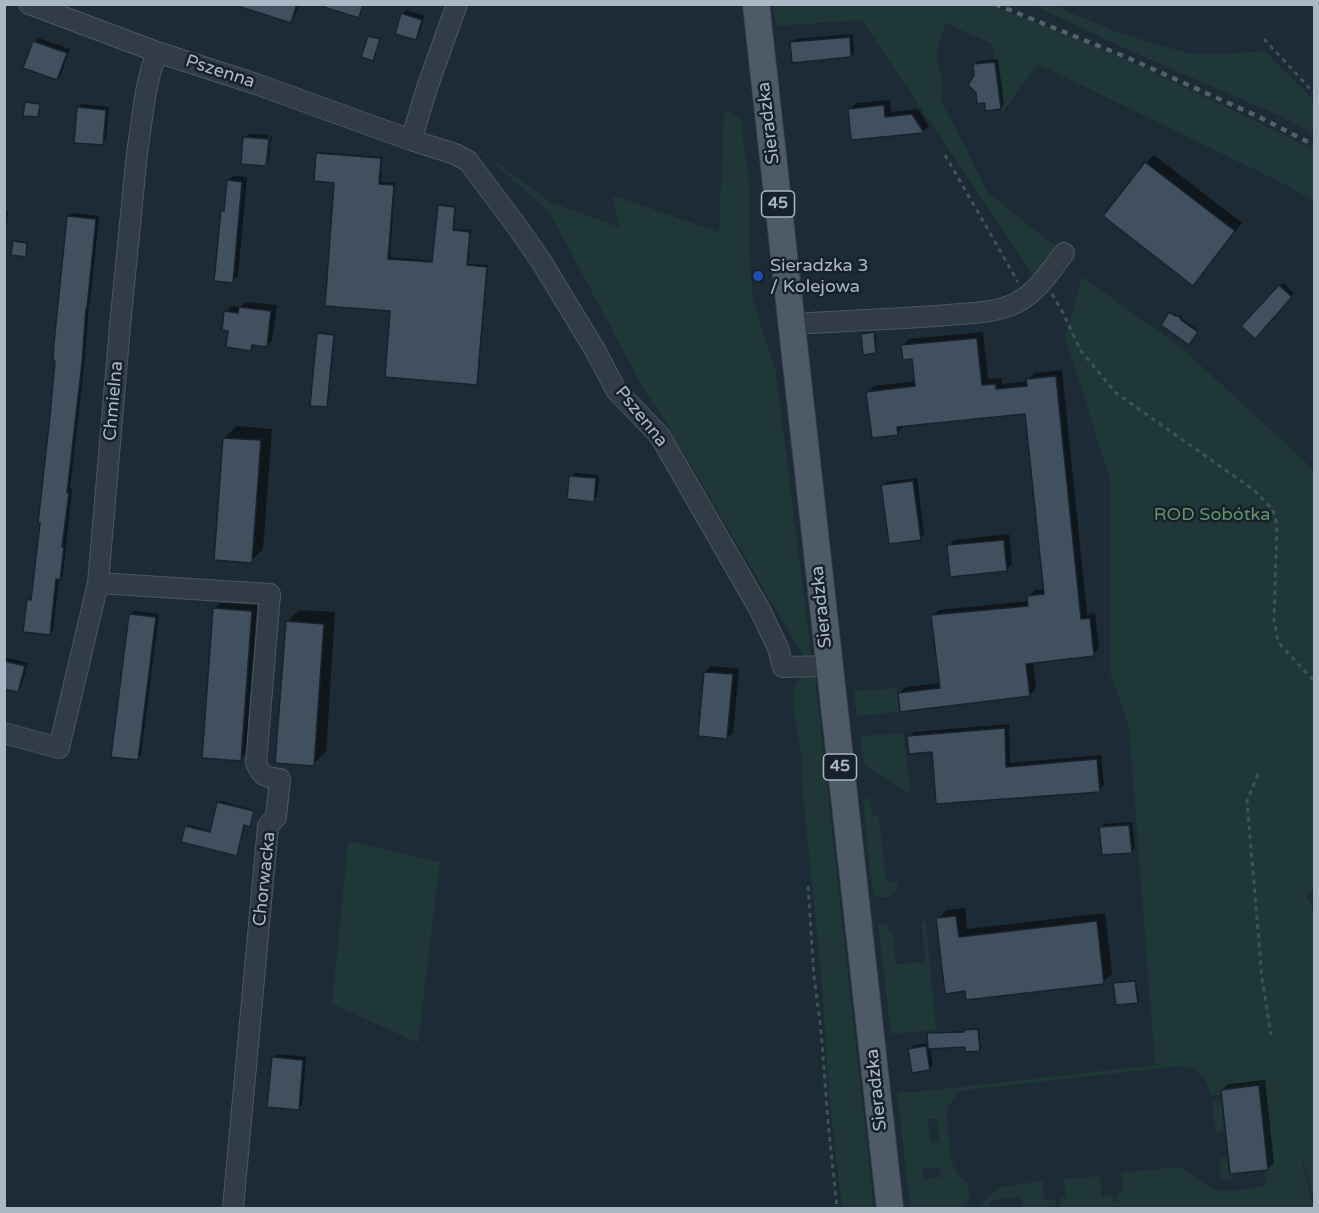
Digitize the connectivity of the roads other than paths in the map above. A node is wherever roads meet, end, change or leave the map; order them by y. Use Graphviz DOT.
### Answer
graph roads {
  1 [pos="29,4"];
  2 [pos="458,4"];
  3 [pos="756,4"];
  4 [pos="157,52"];
  5 [pos="411,140"];
  6 [pos="1064,253"];
  7 [pos="792,324"];
  8 [pos="98,583"];
  9 [pos="829,666"];
  10 [pos="4,733"];
  11 [pos="233,1209"];
  12 [pos="890,1209"];
  1 -- 4 [label="street, Pszenna"];
  2 -- 5 [label="street"];
  3 -- 7 [label="main road, Sieradzka / 45"];
  4 -- 5 [label="street, Pszenna"];
  4 -- 8 [label="street, Chmielna"];
  5 -- 9 [label="street, Pszenna"];
  6 -- 7 [label="street"];
  7 -- 9 [label="main road, Sieradzka / 45"];
  8 -- 10 [label="street, Chmielna"];
  8 -- 11 [label="street, Chorwacka"];
  9 -- 12 [label="main road, Sieradzka / 45"];
}
